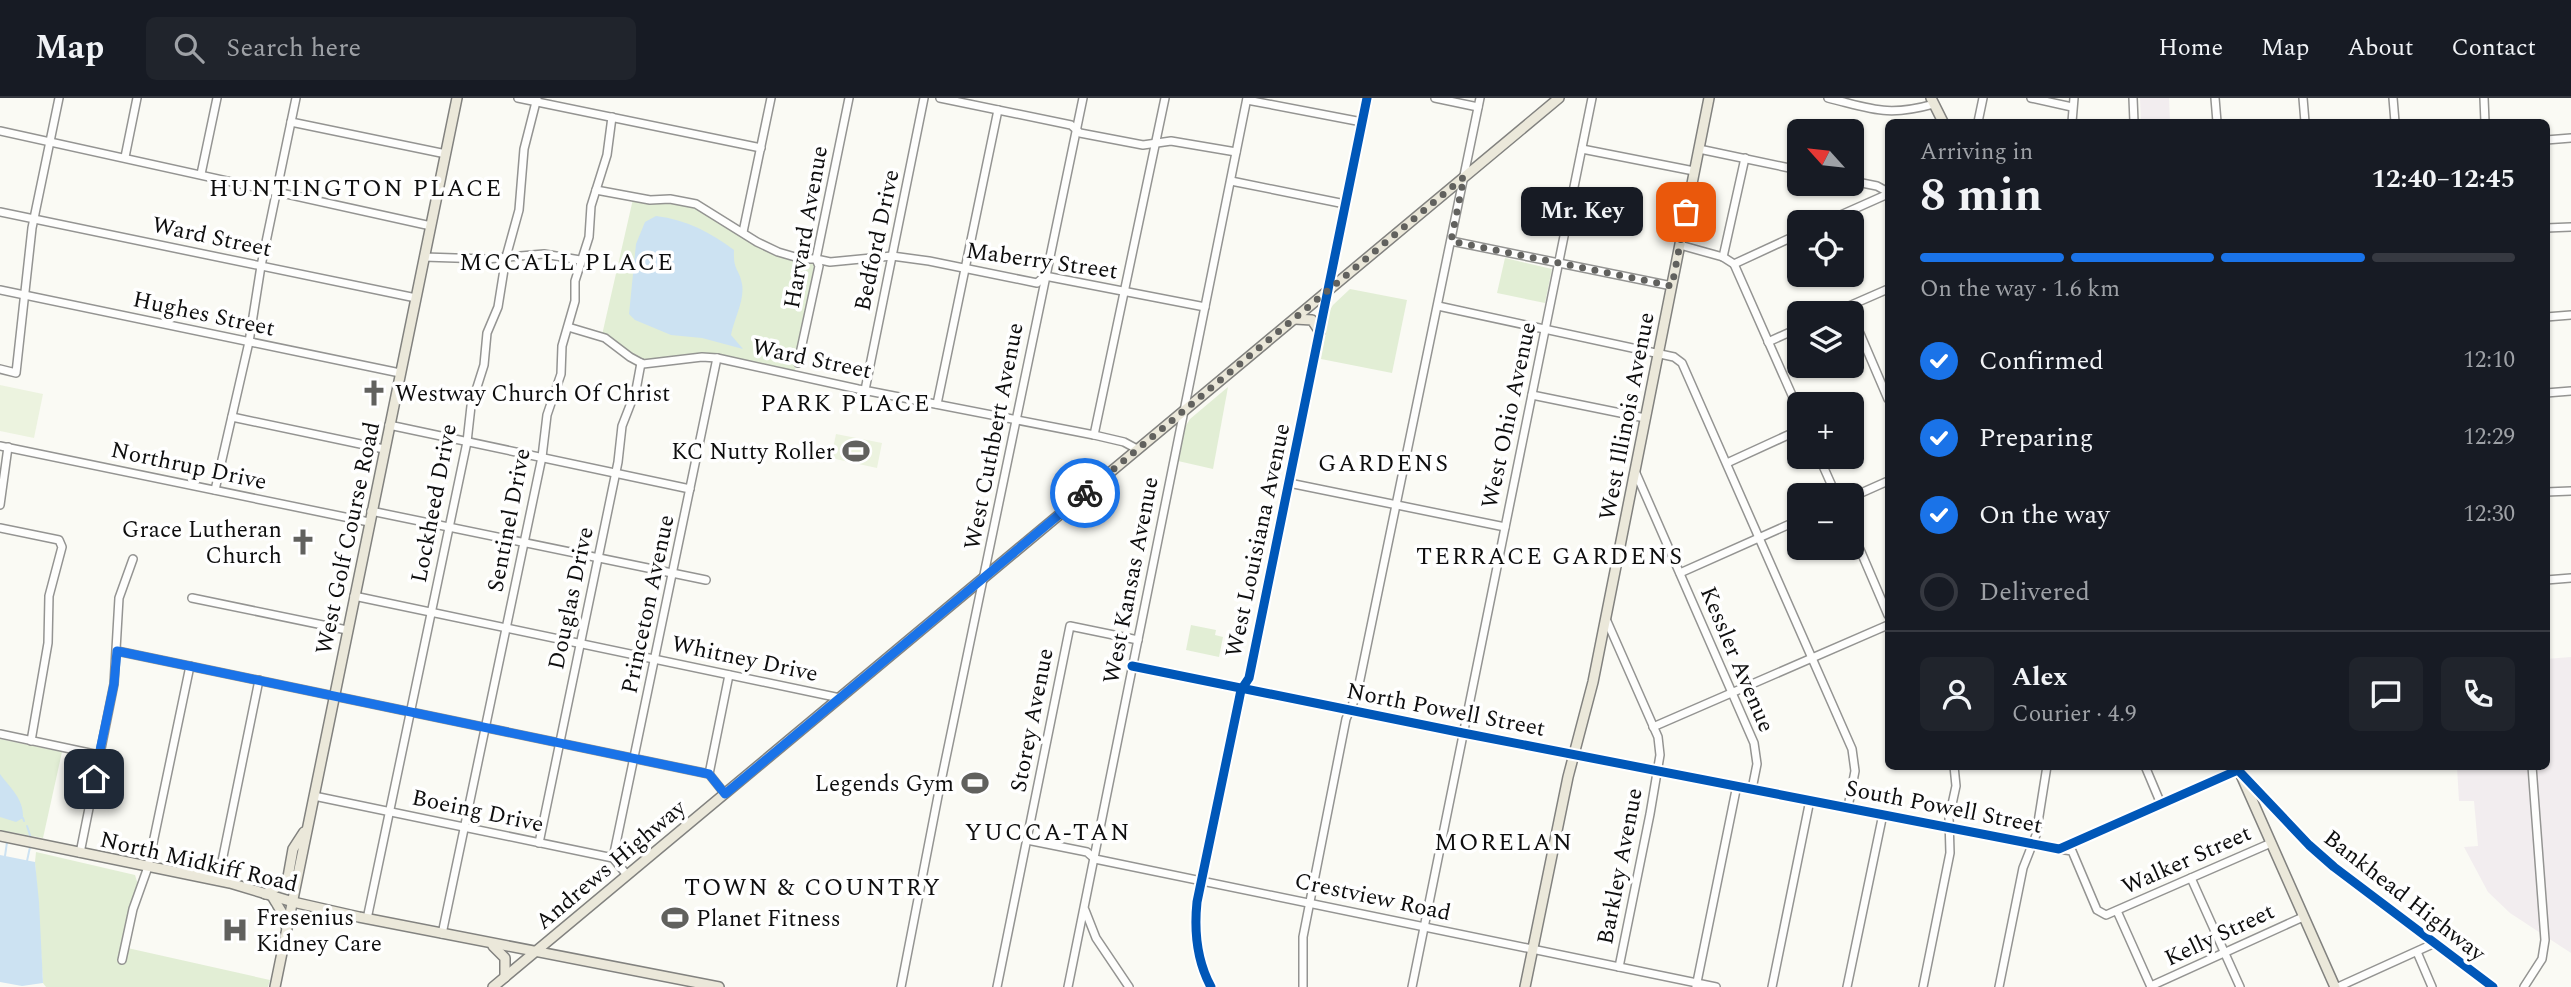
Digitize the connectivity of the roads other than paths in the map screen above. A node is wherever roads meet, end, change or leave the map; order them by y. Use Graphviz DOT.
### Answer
graph roads {
  1 [pos="59,98"];
  2 [pos="137,98"];
  3 [pos="217,98"];
  4 [pos="296,98"];
  5 [pos="457,98"];
  6 [pos="518,98"];
  7 [pos="771,98"];
  8 [pos="849,98"];
  9 [pos="925,98"];
  10 [pos="940,98"];
  11 [pos="1083,98"];
  12 [pos="1165,98"];
  13 [pos="1367,98"];
  14 [pos="1435,98"];
  15 [pos="1480,98"];
  16 [pos="1559,98"];
  17 [pos="1592,98"];
  18 [pos="1709,98"];
  19 [pos="1828,98"];
  20 [pos="1983,98"];
  21 [pos="2031,98"];
  22 [pos="2133,98"];
  23 [pos="2215,98"];
  24 [pos="2303,98"];
  25 [pos="2393,98"];
  26 [pos="2484,98"];
  27 [pos="955,99"];
  28 [pos="1247,99"];
  29 [pos="537,100"];
  30 [pos="1933,101"];
  31 [pos="2073,102"];
  32 [pos="1478,107"];
  33 [pos="998,110"];
  34 [pos="612,117"];
  35 [pos="1942,119"];
  36 [pos="1979,119"];
  37 [pos="2134,119"];
  38 [pos="2217,119"];
  39 [pos="2305,119"];
  40 [pos="2395,119"];
  41 [pos="2485,119"];
  42 [pos="291,122"];
  43 [pos="1362,122"];
  44 [pos="1076,130"];
  45 [pos="0,131"];
  46 [pos="2571,138"];
  47 [pos="2550,140"];
  48 [pos="50,141"];
  49 [pos="1156,141"];
  50 [pos="761,148"];
  51 [pos="1582,149"];
  52 [pos="1699,149"];
  53 [pos="1236,152"];
  54 [pos="446,154"];
  55 [pos="125,157"];
  56 [pos="1745,158"];
  57 [pos="1787,167"];
  58 [pos="1695,171"];
  59 [pos="201,174"];
  60 [pos="1464,177"];
  61 [pos="1231,181"];
  62 [pos="1864,183"];
  63 [pos="596,190"];
  64 [pos="1885,191"];
  65 [pos="276,194"];
  66 [pos="1885,194"];
  67 [pos="1345,204"];
  68 [pos="1851,210"];
  69 [pos="0,212"];
  70 [pos="34,219"];
  71 [pos="431,226"];
  72 [pos="2571,227"];
  73 [pos="2550,228"];
  74 [pos="743,232"];
  75 [pos="1787,240"];
  76 [pos="1451,241"];
  77 [pos="1680,245"];
  78 [pos="892,256"];
  79 [pos="424,257"];
  80 [pos="506,257"];
  81 [pos="1723,257"];
  82 [pos="817,259"];
  83 [pos="579,260"];
  84 [pos="1559,263"];
  85 [pos="1734,264"];
  86 [pos="261,266"];
  87 [pos="966,268"];
  88 [pos="1045,276"];
  89 [pos="1672,286"];
  90 [pos="0,290"];
  91 [pos="1328,291"];
  92 [pos="1885,291"];
  93 [pos="1125,292"];
  94 [pos="25,295"];
  95 [pos="415,298"];
  96 [pos="1864,304"];
  97 [pos="1438,306"];
  98 [pos="1205,307"];
  99 [pos="2571,315"];
  100 [pos="2550,317"];
  101 [pos="1295,319"];
  102 [pos="568,327"];
  103 [pos="1545,329"];
  104 [pos="1320,332"];
  105 [pos="1787,333"];
  106 [pos="249,342"];
  107 [pos="1768,342"];
  108 [pos="1864,344"];
  109 [pos="1658,354"];
  110 [pos="718,358"];
  111 [pos="640,363"];
  112 [pos="798,363"];
  113 [pos="0,369"];
  114 [pos="400,373"];
  115 [pos="865,390"];
  116 [pos="2571,391"];
  117 [pos="1790,392"];
  118 [pos="1885,392"];
  119 [pos="2550,393"];
  120 [pos="1532,395"];
  121 [pos="937,404"];
  122 [pos="1184,411"];
  123 [pos="232,417"];
  124 [pos="1016,418"];
  125 [pos="1645,418"];
  126 [pos="389,425"];
  127 [pos="1094,435"];
  128 [pos="1787,436"];
  129 [pos="467,442"];
  130 [pos="4,447"];
  131 [pos="384,449"];
  132 [pos="1137,449"];
  133 [pos="542,457"];
  134 [pos="1727,463"];
  135 [pos="1635,470"];
  136 [pos="615,473"];
  137 [pos="1885,482"];
  138 [pos="1289,483"];
  139 [pos="690,489"];
  140 [pos="215,490"];
  141 [pos="2571,491"];
  142 [pos="1864,492"];
  143 [pos="2550,492"];
  144 [pos="0,505"];
  145 [pos="1397,505"];
  146 [pos="371,511"];
  147 [pos="369,522"];
  148 [pos="1787,525"];
  149 [pos="449,527"];
  150 [pos="1505,527"];
  151 [pos="0,528"];
  152 [pos="1759,538"];
  153 [pos="524,542"];
  154 [pos="598,558"];
  155 [pos="133,559"];
  156 [pos="1864,559"];
  157 [pos="673,573"];
  158 [pos="1680,573"];
  159 [pos="984,578"];
  160 [pos="2571,578"];
  161 [pos="706,580"];
  162 [pos="2550,580"];
  163 [pos="354,596"];
  164 [pos="191,598"];
  165 [pos="1885,608"];
  166 [pos="431,612"];
  167 [pos="1605,618"];
  168 [pos="1885,626"];
  169 [pos="506,628"];
  170 [pos="347,630"];
  171 [pos="1138,640"];
  172 [pos="580,644"];
  173 [pos="117,651"];
  174 [pos="1813,658"];
  175 [pos="654,659"];
  176 [pos="190,666"];
  177 [pos="1132,666"];
  178 [pos="729,675"];
  179 [pos="259,680"];
  180 [pos="1242,688"];
  181 [pos="1733,693"];
  182 [pos="334,696"];
  183 [pos="840,698"];
  184 [pos="1350,711"];
  185 [pos="410,712"];
  186 [pos="485,727"];
  187 [pos="1653,727"];
  188 [pos="1463,733"];
  189 [pos="0,734"];
  190 [pos="31,741"];
  191 [pos="559,743"];
  192 [pos="1575,754"];
  193 [pos="99,755"];
  194 [pos="634,759"];
  195 [pos="1657,770"];
  196 [pos="1954,770"];
  197 [pos="2047,770"];
  198 [pos="2147,770"];
  199 [pos="2234,770"];
  200 [pos="2239,770"];
  201 [pos="2240,770"];
  202 [pos="2532,770"];
  203 [pos="709,774"];
  204 [pos="1737,785"];
  205 [pos="1752,789"];
  206 [pos="725,794"];
  207 [pos="314,796"];
  208 [pos="1810,800"];
  209 [pos="2161,804"];
  210 [pos="1848,807"];
  211 [pos="390,812"];
  212 [pos="1883,814"];
  213 [pos="309,825"];
  214 [pos="464,827"];
  215 [pos="1949,827"];
  216 [pos="0,836"];
  217 [pos="1027,840"];
  218 [pos="539,842"];
  219 [pos="2032,843"];
  220 [pos="2271,843"];
  221 [pos="2059,849"];
  222 [pos="79,853"];
  223 [pos="613,858"];
  224 [pos="1094,858"];
  225 [pos="148,867"];
  226 [pos="627,875"];
  227 [pos="2192,878"];
  228 [pos="218,881"];
  229 [pos="1201,881"];
  230 [pos="268,895"];
  231 [pos="293,902"];
  232 [pos="1310,902"];
  233 [pos="1084,906"];
  234 [pos="2118,911"];
  235 [pos="2304,917"];
  236 [pos="367,919"];
  237 [pos="1424,926"];
  238 [pos="287,929"];
  239 [pos="442,934"];
  240 [pos="2435,943"];
  241 [pos="492,944"];
  242 [pos="1533,948"];
  243 [pos="536,951"];
  244 [pos="2417,952"];
  245 [pos="2225,953"];
  246 [pos="122,960"];
  247 [pos="1619,967"];
  248 [pos="505,977"];
  249 [pos="1697,985"];
  250 [pos="275,987"];
  251 [pos="493,987"];
  252 [pos="719,987"];
  253 [pos="901,987"];
  254 [pos="997,987"];
  255 [pos="1068,987"];
  256 [pos="1129,987"];
  257 [pos="1211,987"];
  258 [pos="1303,987"];
  259 [pos="1412,987"];
  260 [pos="1525,987"];
  261 [pos="1716,987"];
  262 [pos="1772,987"];
  263 [pos="1847,987"];
  264 [pos="1923,987"];
  265 [pos="1999,987"];
  266 [pos="2151,987"];
  267 [pos="2240,987"];
  268 [pos="2337,987"];
  269 [pos="2432,987"];
  270 [pos="2493,987"];
  271 [pos="2524,987"];
  1 -- 48 [label="street"];
  2 -- 55 [label="street"];
  3 -- 59 [label="street"];
  4 -- 42 [label="street"];
  5 -- 54 [label="main road, West Golf Course Road"];
  6 -- 29 [label="street"];
  7 -- 50 [label="street"];
  8 -- 82 [label="street, Harvard Avenue"];
  9 -- 78 [label="street, Bedford Drive"];
  10 -- 27 [label="street"];
  11 -- 44 [label="street, West Cuthbert Avenue"];
  12 -- 49 [label="street"];
  13 -- 43 [label="street, West Louisiana Avenue"];
  14 -- 32 [label="street"];
  15 -- 32 [label="street"];
  16 -- 60 [label="main road, Andrews Highway"];
  17 -- 51 [label="street, West Ohio Avenue"];
  18 -- 52 [label="main road, West Illinois Avenue"];
  19 -- 30 [label="street"];
  20 -- 36 [label="street"];
  21 -- 31 [label="street"];
  22 -- 37 [label="street"];
  23 -- 38 [label="street"];
  24 -- 39 [label="street"];
  25 -- 40 [label="street"];
  26 -- 41 [label="street"];
  27 -- 33 [label="street"];
  28 -- 43 [label="street"];
  28 -- 53 [label="street, West Kansas Avenue"];
  29 -- 34 [label="street"];
  29 -- 80 [label="street, Lockheed Drive"];
  30 -- 35 [label="main road"];
  32 -- 60 [label="street"];
  33 -- 44 [label="street"];
  33 -- 87 [label="street"];
  34 -- 50 [label="street"];
  34 -- 63 [label="street, Sentinel Drive"];
  42 -- 54 [label="street"];
  42 -- 65 [label="street"];
  43 -- 67 [label="street, West Louisiana Avenue"];
  44 -- 49 [label="street"];
  44 -- 88 [label="street, West Cuthbert Avenue"];
  45 -- 48 [label="street"];
  46 -- 47 [label="street"];
  48 -- 55 [label="street"];
  48 -- 70 [label="street"];
  49 -- 53 [label="street"];
  49 -- 93 [label="street"];
  50 -- 74 [label="street"];
  51 -- 58 [label="street"];
  51 -- 84 [label="street, West Ohio Avenue"];
  52 -- 56 [label="street"];
  52 -- 58 [label="main road, West Illinois Avenue"];
  53 -- 61 [label="street, West Kansas Avenue"];
  54 -- 71 [label="main road, West Golf Course Road"];
  55 -- 59 [label="street"];
  56 -- 57 [label="street"];
  56 -- 81 [label="street"];
  58 -- 77 [label="main road, West Illinois Avenue"];
  59 -- 65 [label="street"];
  60 -- 76 [label="street"];
  60 -- 91 [label="main road, Andrews Highway"];
  61 -- 67 [label="street"];
  61 -- 98 [label="street, West Kansas Avenue"];
  62 -- 64 [label="street"];
  63 -- 74 [label="street, Maberry Street"];
  63 -- 83 [label="street, Sentinel Drive"];
  65 -- 71 [label="street"];
  65 -- 86 [label="street"];
  66 -- 68 [label="street"];
  67 -- 91 [label="street, West Louisiana Avenue"];
  69 -- 70 [label="street, Ward Street"];
  70 -- 86 [label="street, Ward Street"];
  70 -- 94 [label="street"];
  71 -- 79 [label="main road, West Golf Course Road"];
  72 -- 73 [label="street"];
  74 -- 82 [label="street, Maberry Street"];
  75 -- 85 [label="street"];
  76 -- 84 [label="street"];
  76 -- 97 [label="street"];
  77 -- 81 [label="street"];
  77 -- 89 [label="main road, West Illinois Avenue"];
  78 -- 82 [label="street, Maberry Street"];
  78 -- 87 [label="street, Maberry Street"];
  78 -- 115 [label="street, Bedford Drive"];
  79 -- 80 [label="street"];
  79 -- 95 [label="main road, West Golf Course Road"];
  80 -- 83 [label="street"];
  80 -- 129 [label="street, Lockheed Drive"];
  81 -- 85 [label="street"];
  82 -- 112 [label="street, Harvard Avenue"];
  83 -- 102 [label="street, Sentinel Drive"];
  84 -- 89 [label="street"];
  84 -- 103 [label="street, West Ohio Avenue"];
  85 -- 107 [label="street"];
  86 -- 95 [label="street, Ward Street"];
  86 -- 106 [label="street"];
  87 -- 88 [label="street, Maberry Street"];
  87 -- 121 [label="street"];
  88 -- 93 [label="street, Maberry Street"];
  88 -- 124 [label="street, West Cuthbert Avenue"];
  89 -- 109 [label="main road, West Illinois Avenue"];
  90 -- 94 [label="street, Hughes Street"];
  91 -- 101 [label="main road, Andrews Highway"];
  91 -- 104 [label="street, West Louisiana Avenue"];
  92 -- 96 [label="street"];
  93 -- 98 [label="street, Maberry Street"];
  93 -- 127 [label="street"];
  94 -- 106 [label="street, Hughes Street"];
  94 -- 113 [label="street"];
  95 -- 114 [label="main road, West Golf Course Road"];
  97 -- 103 [label="street"];
  97 -- 145 [label="street"];
  98 -- 122 [label="street, West Kansas Avenue"];
  99 -- 100 [label="street"];
  101 -- 104 [label="main road"];
  101 -- 122 [label="main road, Andrews Highway"];
  102 -- 111 [label="street"];
  102 -- 133 [label="street, Sentinel Drive"];
  103 -- 109 [label="street"];
  103 -- 120 [label="street, West Ohio Avenue"];
  104 -- 138 [label="street, West Louisiana Avenue"];
  105 -- 107 [label="street"];
  106 -- 114 [label="street, Hughes Street"];
  106 -- 123 [label="street"];
  107 -- 117 [label="street"];
  108 -- 118 [label="street"];
  109 -- 125 [label="main road, West Illinois Avenue"];
  109 -- 134 [label="street"];
  110 -- 111 [label="street, Ward Street"];
  110 -- 115 [label="street, Ward Street"];
  110 -- 139 [label="street, Princeton Avenue"];
  111 -- 136 [label="street, Douglas Drive"];
  114 -- 126 [label="main road, West Golf Course Road"];
  115 -- 121 [label="street, Ward Street"];
  116 -- 119 [label="street"];
  120 -- 125 [label="street"];
  120 -- 150 [label="street, West Ohio Avenue"];
  121 -- 124 [label="street, Ward Street"];
  122 -- 132 [label="main road, Andrews Highway"];
  122 -- 171 [label="street, West Kansas Avenue"];
  123 -- 131 [label="street"];
  123 -- 140 [label="street"];
  124 -- 127 [label="street, Ward Street"];
  124 -- 159 [label="street, West Cuthbert Avenue"];
  125 -- 135 [label="main road, West Illinois Avenue"];
  126 -- 129 [label="street"];
  126 -- 131 [label="main road, West Golf Course Road"];
  127 -- 132 [label="street, Ward Street"];
  128 -- 134 [label="street"];
  129 -- 133 [label="street"];
  129 -- 149 [label="street, Lockheed Drive"];
  130 -- 140 [label="street, Northrup Drive"];
  130 -- 144 [label="street"];
  131 -- 146 [label="main road, West Golf Course Road"];
  132 -- 159 [label="main road, Andrews Highway"];
  133 -- 136 [label="street"];
  133 -- 153 [label="street, Sentinel Drive"];
  134 -- 152 [label="street"];
  135 -- 158 [label="street, Kessler Avenue"];
  135 -- 167 [label="main road, West Illinois Avenue"];
  136 -- 139 [label="street"];
  136 -- 154 [label="street, Douglas Drive"];
  137 -- 142 [label="street"];
  138 -- 145 [label="street"];
  138 -- 180 [label="street, West Louisiana Avenue"];
  139 -- 157 [label="street, Princeton Avenue"];
  140 -- 147 [label="street, Northrup Drive"];
  141 -- 143 [label="street"];
  145 -- 150 [label="street"];
  145 -- 184 [label="street"];
  146 -- 147 [label="main road, West Golf Course Road"];
  146 -- 149 [label="street"];
  147 -- 163 [label="main road, West Golf Course Road"];
  148 -- 152 [label="street"];
  149 -- 153 [label="street"];
  149 -- 166 [label="street, Lockheed Drive"];
  150 -- 188 [label="street, West Ohio Avenue"];
  151 -- 190 [label="street"];
  152 -- 158 [label="street"];
  152 -- 174 [label="street"];
  153 -- 154 [label="street"];
  153 -- 169 [label="street, Sentinel Drive"];
  154 -- 157 [label="street"];
  154 -- 172 [label="street, Douglas Drive"];
  155 -- 173 [label="street"];
  156 -- 165 [label="street"];
  157 -- 161 [label="street"];
  157 -- 175 [label="street, Princeton Avenue"];
  158 -- 181 [label="street, Kessler Avenue"];
  159 -- 183 [label="main road, Andrews Highway"];
  159 -- 253 [label="street, West Cuthbert Avenue"];
  160 -- 162 [label="street"];
  163 -- 166 [label="street, Whitney Drive"];
  163 -- 170 [label="main road, West Golf Course Road"];
  164 -- 170 [label="street"];
  166 -- 169 [label="street, Whitney Drive"];
  166 -- 185 [label="street, Lockheed Drive"];
  167 -- 187 [label="street, Barkley Avenue"];
  167 -- 192 [label="main road, West Illinois Avenue"];
  168 -- 174 [label="street"];
  169 -- 172 [label="street, Whitney Drive"];
  169 -- 186 [label="street, Sentinel Drive"];
  170 -- 182 [label="main road, West Golf Course Road"];
  171 -- 177 [label="street, West Kansas Avenue"];
  171 -- 217 [label="street, Storey Avenue"];
  172 -- 175 [label="street, Whitney Drive"];
  172 -- 191 [label="street, Douglas Drive"];
  173 -- 176 [label="street"];
  173 -- 193 [label="street"];
  174 -- 181 [label="street"];
  174 -- 210 [label="street"];
  175 -- 178 [label="street, Whitney Drive"];
  175 -- 194 [label="street, Princeton Avenue"];
  176 -- 179 [label="street"];
  176 -- 225 [label="street"];
  177 -- 180 [label="street, North Powell Street"];
  177 -- 224 [label="street, West Kansas Avenue"];
  178 -- 183 [label="street, Whitney Drive"];
  178 -- 203 [label="street"];
  179 -- 182 [label="street"];
  179 -- 228 [label="street"];
  180 -- 184 [label="street, North Powell Street"];
  180 -- 229 [label="street, West Louisiana Avenue"];
  181 -- 187 [label="street"];
  181 -- 205 [label="street, Kessler Avenue"];
  182 -- 185 [label="street"];
  182 -- 207 [label="main road, West Golf Course Road"];
  183 -- 206 [label="main road, Andrews Highway"];
  184 -- 188 [label="street, North Powell Street"];
  184 -- 232 [label="street"];
  185 -- 186 [label="street"];
  185 -- 211 [label="street, Lockheed Drive"];
  186 -- 191 [label="street"];
  186 -- 214 [label="street, Sentinel Drive"];
  187 -- 195 [label="street, Barkley Avenue"];
  188 -- 192 [label="street, North Powell Street"];
  188 -- 237 [label="street, West Ohio Avenue"];
  189 -- 190 [label="street"];
  190 -- 193 [label="street"];
  191 -- 194 [label="street"];
  191 -- 218 [label="street, Douglas Drive"];
  192 -- 195 [label="street, North Powell Street"];
  192 -- 242 [label="main road, West Illinois Avenue"];
  193 -- 222 [label="street"];
  194 -- 203 [label="street"];
  194 -- 223 [label="street, Princeton Avenue"];
  195 -- 204 [label="street, North Powell Street"];
  195 -- 247 [label="street, Barkley Avenue"];
  196 -- 215 [label="street"];
  197 -- 219 [label="street"];
  198 -- 209 [label="street"];
  199 -- 209 [label="street, South Powell Street"];
  200 -- 220 [label="main road"];
  201 -- 240 [label="street, Bankhead Highway"];
  202 -- 271 [label="street"];
  203 -- 206 [label="street"];
  204 -- 205 [label="street, North Powell Street"];
  204 -- 249 [label="street"];
  205 -- 208 [label="street, South Powell Street"];
  206 -- 226 [label="main road, Andrews Highway"];
  207 -- 211 [label="street, Boeing Drive"];
  207 -- 213 [label="main road, West Golf Course Road"];
  208 -- 210 [label="street, South Powell Street"];
  208 -- 262 [label="street"];
  209 -- 221 [label="street, South Powell Street"];
  210 -- 212 [label="street, South Powell Street"];
  211 -- 214 [label="street, Boeing Drive"];
  211 -- 236 [label="street, Lockheed Drive"];
  212 -- 215 [label="street, South Powell Street"];
  212 -- 263 [label="street"];
  213 -- 230 [label="main road"];
  213 -- 231 [label="main road, West Golf Course Road"];
  214 -- 218 [label="street, Boeing Drive"];
  214 -- 239 [label="street, Sentinel Drive"];
  215 -- 219 [label="street, South Powell Street"];
  215 -- 264 [label="street"];
  216 -- 222 [label="main road, North Midkiff Road"];
  217 -- 224 [label="street, Crestview Road"];
  217 -- 254 [label="street, Storey Avenue"];
  218 -- 223 [label="street, Boeing Drive"];
  219 -- 221 [label="street, South Powell Street"];
  219 -- 265 [label="street"];
  220 -- 227 [label="street, Walker Street"];
  220 -- 235 [label="main road"];
  221 -- 234 [label="street"];
  222 -- 225 [label="main road, North Midkiff Road"];
  223 -- 226 [label="street"];
  224 -- 229 [label="street, Crestview Road"];
  224 -- 233 [label="street, West Kansas Avenue"];
  225 -- 228 [label="main road, North Midkiff Road"];
  225 -- 246 [label="street"];
  226 -- 243 [label="main road, Andrews Highway"];
  227 -- 234 [label="street, Walker Street"];
  227 -- 245 [label="street"];
  228 -- 230 [label="main road, North Midkiff Road"];
  229 -- 232 [label="street, Crestview Road"];
  229 -- 257 [label="street, West Louisiana Avenue"];
  230 -- 231 [label="main road, North Midkiff Road"];
  230 -- 238 [label="main road"];
  231 -- 236 [label="main road, North Midkiff Road"];
  231 -- 238 [label="main road, West Golf Course Road"];
  232 -- 237 [label="street, Crestview Road"];
  232 -- 258 [label="street"];
  233 -- 255 [label="street, West Kansas Avenue"];
  233 -- 256 [label="street"];
  234 -- 266 [label="street"];
  235 -- 245 [label="street, Kelly Street"];
  235 -- 268 [label="main road"];
  236 -- 239 [label="main road, North Midkiff Road"];
  237 -- 242 [label="street, Crestview Road"];
  237 -- 259 [label="street, West Ohio Avenue"];
  238 -- 250 [label="main road, West Golf Course Road"];
  239 -- 241 [label="main road, North Midkiff Road"];
  240 -- 244 [label="street"];
  240 -- 270 [label="street, Bankhead Highway"];
  241 -- 243 [label="main road, North Midkiff Road"];
  241 -- 248 [label="main road"];
  242 -- 247 [label="street, Crestview Road"];
  242 -- 260 [label="main road, West Illinois Avenue"];
  243 -- 248 [label="main road, Andrews Highway"];
  243 -- 252 [label="main road, North Midkiff Road"];
  244 -- 268 [label="street"];
  244 -- 269 [label="street"];
  245 -- 266 [label="street, Kelly Street"];
  245 -- 267 [label="street"];
  247 -- 249 [label="street, Crestview Road"];
  248 -- 251 [label="main road, Andrews Highway"];
  249 -- 261 [label="street, Crestview Road"];
}
